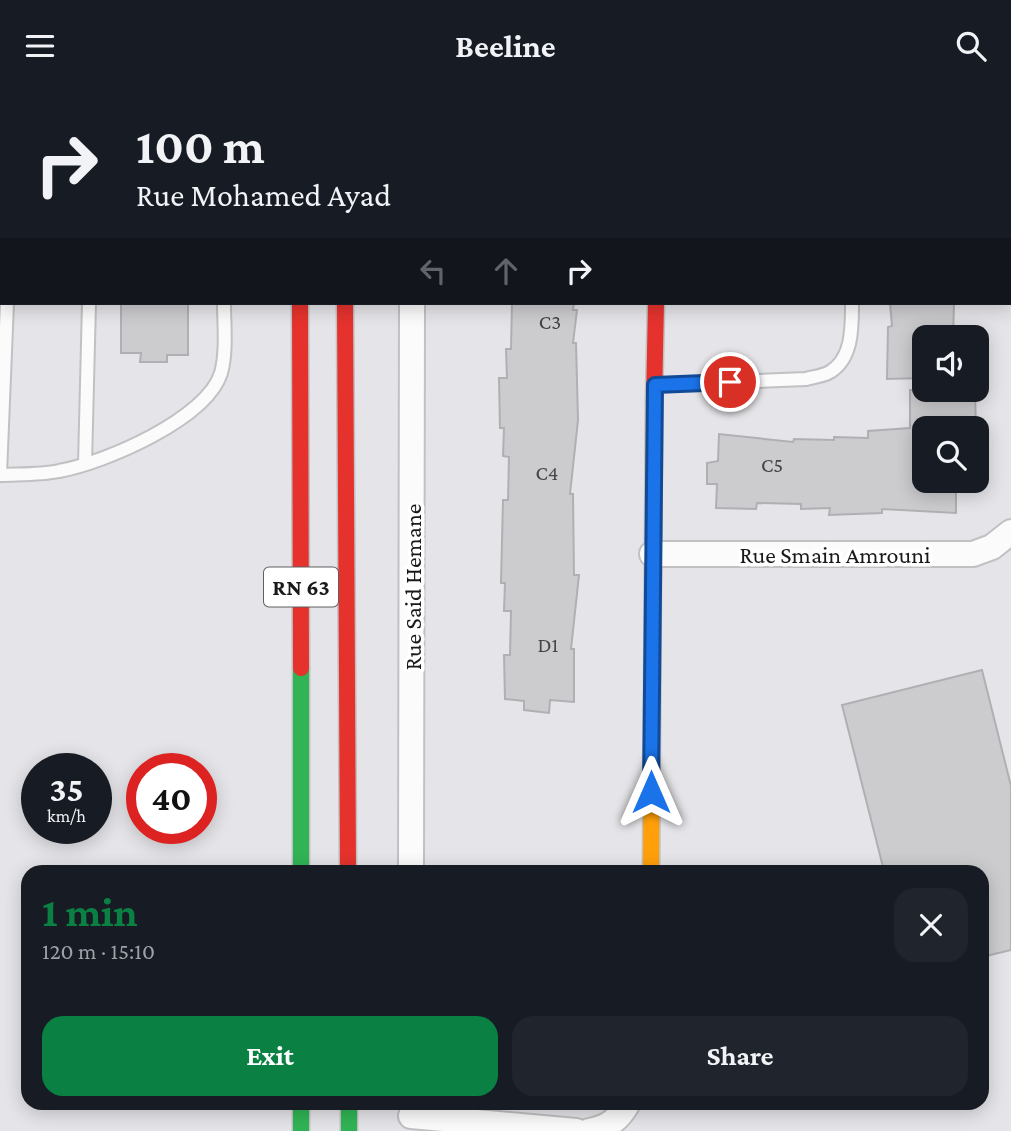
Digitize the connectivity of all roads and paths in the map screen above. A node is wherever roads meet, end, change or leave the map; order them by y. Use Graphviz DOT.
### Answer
graph roads {
  1 [pos="7,305"];
  2 [pos="89,305"];
  3 [pos="224,305"];
  4 [pos="300,305"];
  5 [pos="345,305"];
  6 [pos="412,305"];
  7 [pos="656,305"];
  8 [pos="852,305"];
  9 [pos="655,385"];
  10 [pos="85,464"];
  11 [pos="0,474"];
  12 [pos="1011,532"];
  13 [pos="652,554"];
  14 [pos="301,865"];
  15 [pos="348,865"];
  16 [pos="411,865"];
  17 [pos="651,865"];
  18 [pos="301,1110"];
  19 [pos="349,1110"];
  20 [pos="624,1110"];
  21 [pos="411,1117"];
  22 [pos="301,1131"];
  23 [pos="349,1131"];
  24 [pos="576,1131"];
  25 [pos="589,1131"];
  1 -- 11 [label="lane"];
  2 -- 10 [label="lane"];
  3 -- 10 [label="lane"];
  4 -- 14 [label="main road, RN 63"];
  5 -- 15 [label="main road"];
  6 -- 16 [label="street, Rue Said Hemane"];
  7 -- 9 [label="main road"];
  8 -- 9 [label="lane"];
  9 -- 13 [label="main road"];
  10 -- 11 [label="lane"];
  12 -- 13 [label="street, Rue Smain Amrouni"];
  13 -- 17 [label="main road"];
  18 -- 22 [label="main road"];
  19 -- 23 [label="main road"];
  20 -- 25 [label="street"];
  21 -- 24 [label="street"];
}
